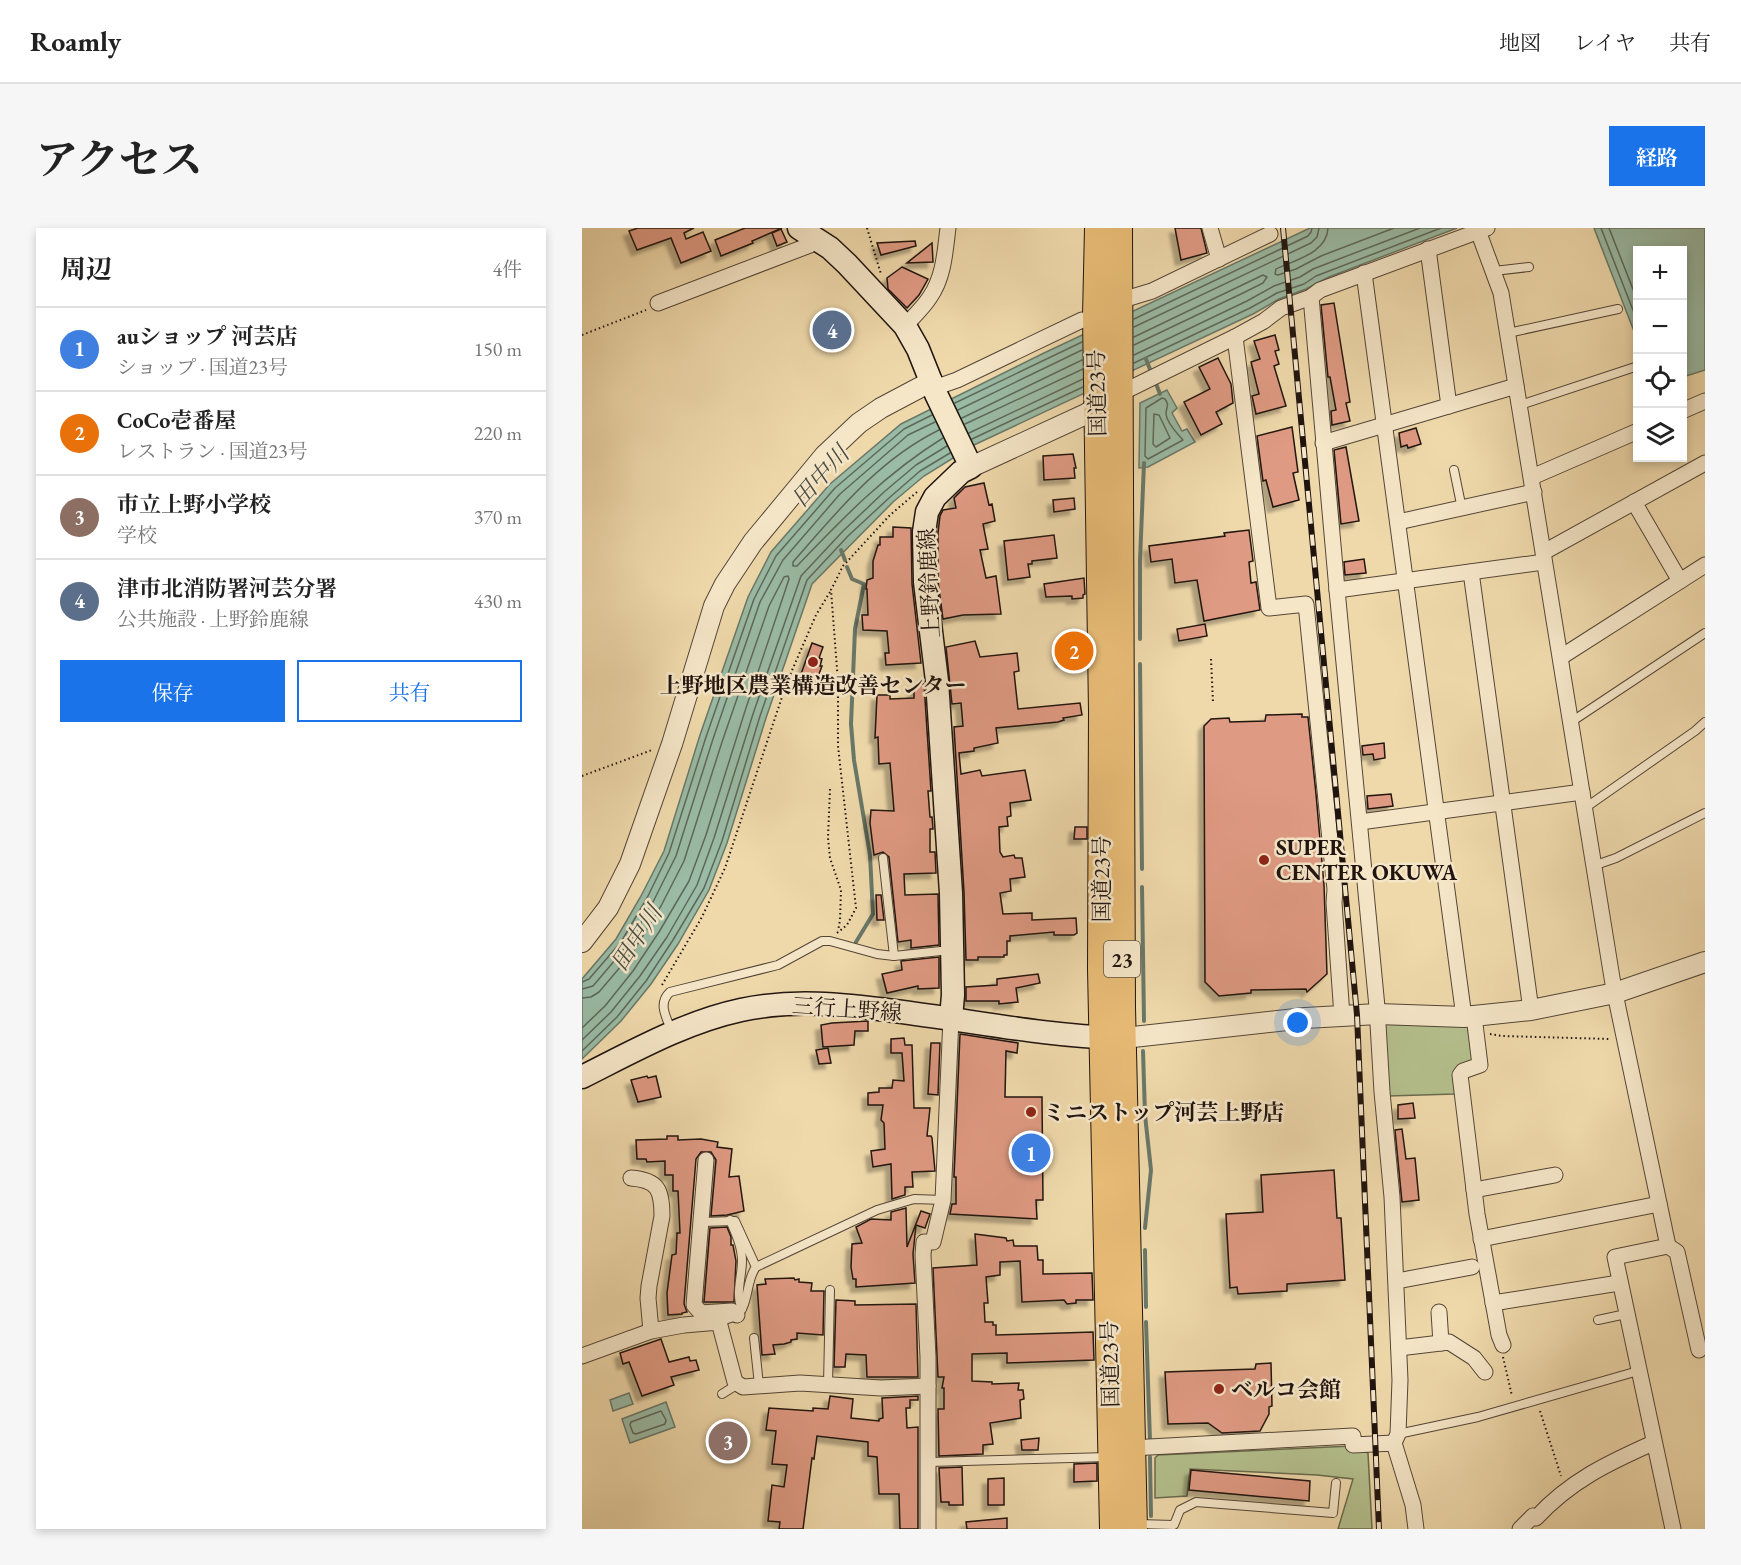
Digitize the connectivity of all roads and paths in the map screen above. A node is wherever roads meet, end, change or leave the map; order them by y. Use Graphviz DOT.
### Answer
graph roads {
  1 [pos="867,228"];
  2 [pos="948,228"];
  3 [pos="1098,228"];
  4 [pos="1119,228"];
  5 [pos="1210,228"];
  6 [pos="1481,229"];
  7 [pos="807,233"];
  8 [pos="1270,234"];
  9 [pos="1428,249"];
  10 [pos="1219,259"];
  11 [pos="1529,267"];
  12 [pos="1494,271"];
  13 [pos="1364,273"];
  14 [pos="879,297"];
  15 [pos="1311,297"];
  16 [pos="658,303"];
  17 [pos="1618,309"];
  18 [pos="1104,310"];
  19 [pos="905,326"];
  20 [pos="1508,333"];
  21 [pos="582,335"];
  22 [pos="1235,337"];
  23 [pos="1633,368"];
  24 [pos="1516,386"];
  25 [pos="934,388"];
  26 [pos="1109,397"];
  27 [pos="1705,401"];
  28 [pos="1520,405"];
  29 [pos="1449,406"];
  30 [pos="1687,409"];
  31 [pos="1384,425"];
  32 [pos="1633,434"];
  33 [pos="1323,443"];
  34 [pos="969,462"];
  35 [pos="1705,463"];
  36 [pos="1454,470"];
  37 [pos="1533,484"];
  38 [pos="923,488"];
  39 [pos="1634,502"];
  40 [pos="1462,509"];
  41 [pos="1398,522"];
  42 [pos="1544,557"];
  43 [pos="1705,565"];
  44 [pos="1471,572"];
  45 [pos="1406,581"];
  46 [pos="1680,581"];
  47 [pos="831,590"];
  48 [pos="1337,590"];
  49 [pos="1705,633"];
  50 [pos="1561,657"];
  51 [pos="1211,659"];
  52 [pos="1213,702"];
  53 [pos="1571,722"];
  54 [pos="1705,722"];
  55 [pos="672,744"];
  56 [pos="582,777"];
  57 [pos="830,789"];
  58 [pos="1583,800"];
  59 [pos="1503,803"];
  60 [pos="1437,812"];
  61 [pos="1705,813"];
  62 [pos="1360,822"];
  63 [pos="883,858"];
  64 [pos="1593,866"];
  65 [pos="582,942"];
  66 [pos="950,950"];
  67 [pos="894,956"];
  68 [pos="1705,962"];
  69 [pos="1615,993"];
  70 [pos="664,999"];
  71 [pos="1531,1010"];
  72 [pos="1378,1014"];
  73 [pos="1342,1016"];
  74 [pos="951,1018"];
  75 [pos="1472,1021"];
  76 [pos="673,1033"];
  77 [pos="1113,1038"];
  78 [pos="1625,1040"];
  79 [pos="582,1077"];
  80 [pos="706,1160"];
  81 [pos="1554,1175"];
  82 [pos="631,1178"];
  83 [pos="1474,1190"];
  84 [pos="943,1200"];
  85 [pos="1659,1204"];
  86 [pos="730,1220"];
  87 [pos="702,1222"];
  88 [pos="1481,1239"];
  89 [pos="1668,1246"];
  90 [pos="756,1267"];
  91 [pos="1472,1267"];
  92 [pos="1397,1281"];
  93 [pos="1619,1283"];
  94 [pos="830,1290"];
  95 [pos="1493,1303"];
  96 [pos="740,1312"];
  97 [pos="1438,1312"];
  98 [pos="1626,1314"];
  99 [pos="1598,1320"];
  100 [pos="719,1322"];
  101 [pos="651,1331"];
  102 [pos="754,1338"];
  103 [pos="1441,1343"];
  104 [pos="1503,1345"];
  105 [pos="1399,1348"];
  106 [pos="1699,1350"];
  107 [pos="582,1356"];
  108 [pos="1638,1371"];
  109 [pos="1485,1372"];
  110 [pos="828,1383"];
  111 [pos="738,1384"];
  112 [pos="759,1385"];
  113 [pos="928,1386"];
  114 [pos="722,1394"];
  115 [pos="1536,1399"];
  116 [pos="1514,1407"];
  117 [pos="1396,1438"];
  118 [pos="1653,1443"];
  119 [pos="1121,1452"];
  120 [pos="930,1462"];
  121 [pos="1336,1483"];
  122 [pos="1565,1489"];
  123 [pos="1127,1527"];
  124 [pos="1177,1527"];
  125 [pos="928,1529"];
  126 [pos="1416,1529"];
  127 [pos="1520,1529"];
  128 [pos="1673,1529"];
  1 -- 14 [label="path"];
  2 -- 19 [label="street"];
  3 -- 18 [label="highway, 国道23号 / 23"];
  4 -- 18 [label="highway, 国道23号 / 23"];
  5 -- 10 [label="street"];
  6 -- 9 [label="street"];
  6 -- 12 [label="street"];
  7 -- 14 [label="main road"];
  7 -- 16 [label="street"];
  8 -- 10 [label="street"];
  9 -- 13 [label="street"];
  9 -- 29 [label="street"];
  10 -- 18 [label="street"];
  11 -- 12 [label="lane"];
  12 -- 20 [label="street"];
  13 -- 15 [label="street"];
  13 -- 31 [label="street"];
  14 -- 19 [label="main road"];
  15 -- 22 [label="street"];
  15 -- 33 [label="street"];
  16 -- 21 [label="path"];
  17 -- 20 [label="lane"];
  18 -- 25 [label="street"];
  18 -- 26 [label="highway, 国道23号 / 23"];
  19 -- 25 [label="main road"];
  20 -- 24 [label="street"];
  22 -- 26 [label="street"];
  22 -- 73 [label="street"];
  23 -- 28 [label="lane"];
  24 -- 28 [label="street"];
  24 -- 29 [label="street"];
  25 -- 34 [label="main road"];
  25 -- 55 [label="street"];
  26 -- 34 [label="street"];
  26 -- 77 [label="highway, 国道23号 / 23"];
  27 -- 30 [label="street"];
  28 -- 37 [label="street"];
  29 -- 31 [label="street"];
  31 -- 33 [label="street"];
  31 -- 41 [label="street"];
  32 -- 37 [label="street"];
  33 -- 48 [label="street"];
  34 -- 66 [label="main road, 上野鈴鹿線"];
  35 -- 39 [label="street"];
  36 -- 40 [label="lane"];
  37 -- 40 [label="street"];
  37 -- 42 [label="street"];
  38 -- 47 [label="path"];
  39 -- 42 [label="street"];
  39 -- 46 [label="street"];
  40 -- 41 [label="street"];
  41 -- 45 [label="street"];
  42 -- 44 [label="street"];
  42 -- 50 [label="street"];
  43 -- 46 [label="street"];
  44 -- 45 [label="street"];
  44 -- 59 [label="street"];
  45 -- 48 [label="street"];
  45 -- 60 [label="street"];
  46 -- 50 [label="street"];
  47 -- 57 [label="path"];
  47 -- 70 [label="path"];
  48 -- 62 [label="street"];
  49 -- 53 [label="lane"];
  50 -- 53 [label="street"];
  51 -- 52 [label="path"];
  53 -- 58 [label="street"];
  54 -- 58 [label="lane"];
  55 -- 56 [label="path"];
  55 -- 65 [label="street"];
  58 -- 59 [label="street"];
  58 -- 64 [label="street"];
  59 -- 60 [label="street"];
  59 -- 71 [label="street"];
  60 -- 62 [label="street"];
  60 -- 75 [label="street"];
  61 -- 64 [label="lane"];
  62 -- 72 [label="street"];
  63 -- 67 [label="lane"];
  64 -- 69 [label="street"];
  66 -- 67 [label="lane"];
  66 -- 74 [label="main road, 上野鈴鹿線"];
  67 -- 70 [label="lane"];
  68 -- 69 [label="street"];
  69 -- 71 [label="street"];
  69 -- 78 [label="street"];
  70 -- 76 [label="lane"];
  71 -- 75 [label="street"];
  72 -- 73 [label="street"];
  72 -- 75 [label="street"];
  72 -- 92 [label="street"];
  73 -- 77 [label="street"];
  74 -- 76 [label="main road, 三行上野線"];
  74 -- 77 [label="main road, 三行上野線"];
  74 -- 84 [label="street"];
  75 -- 78 [label="path"];
  75 -- 83 [label="street"];
  76 -- 79 [label="main road, 三行上野線"];
  77 -- 119 [label="highway, 国道23号 / 23"];
  78 -- 85 [label="street"];
  80 -- 87 [label="street"];
  81 -- 83 [label="street"];
  82 -- 101 [label="street"];
  83 -- 88 [label="street"];
  84 -- 90 [label="lane"];
  84 -- 113 [label="street"];
  85 -- 88 [label="street"];
  85 -- 89 [label="street"];
  86 -- 87 [label="lane"];
  86 -- 90 [label="lane"];
  86 -- 96 [label="lane"];
  87 -- 96 [label="street"];
  88 -- 95 [label="street"];
  89 -- 93 [label="street"];
  89 -- 106 [label="street"];
  90 -- 96 [label="lane"];
  91 -- 92 [label="street"];
  92 -- 105 [label="street"];
  93 -- 95 [label="street"];
  93 -- 98 [label="street"];
  94 -- 110 [label="lane"];
  95 -- 104 [label="street"];
  96 -- 100 [label="lane"];
  97 -- 103 [label="street"];
  98 -- 99 [label="lane"];
  98 -- 108 [label="street"];
  100 -- 101 [label="street"];
  100 -- 111 [label="street"];
  101 -- 107 [label="street"];
  102 -- 112 [label="lane"];
  103 -- 105 [label="street"];
  103 -- 109 [label="street"];
  104 -- 116 [label="path"];
  105 -- 117 [label="street"];
  108 -- 115 [label="lane"];
  108 -- 118 [label="street"];
  110 -- 112 [label="street"];
  110 -- 113 [label="street"];
  111 -- 112 [label="street"];
  111 -- 114 [label="lane"];
  113 -- 120 [label="street"];
  115 -- 116 [label="lane"];
  115 -- 122 [label="path"];
  116 -- 117 [label="lane"];
  117 -- 119 [label="street"];
  117 -- 126 [label="street"];
  118 -- 122 [label="street"];
  118 -- 128 [label="street"];
  119 -- 120 [label="lane"];
  119 -- 123 [label="highway, 国道23号 / 23"];
  120 -- 125 [label="street"];
  121 -- 124 [label="lane"];
  122 -- 127 [label="street"];
  123 -- 124 [label="lane"];
}
